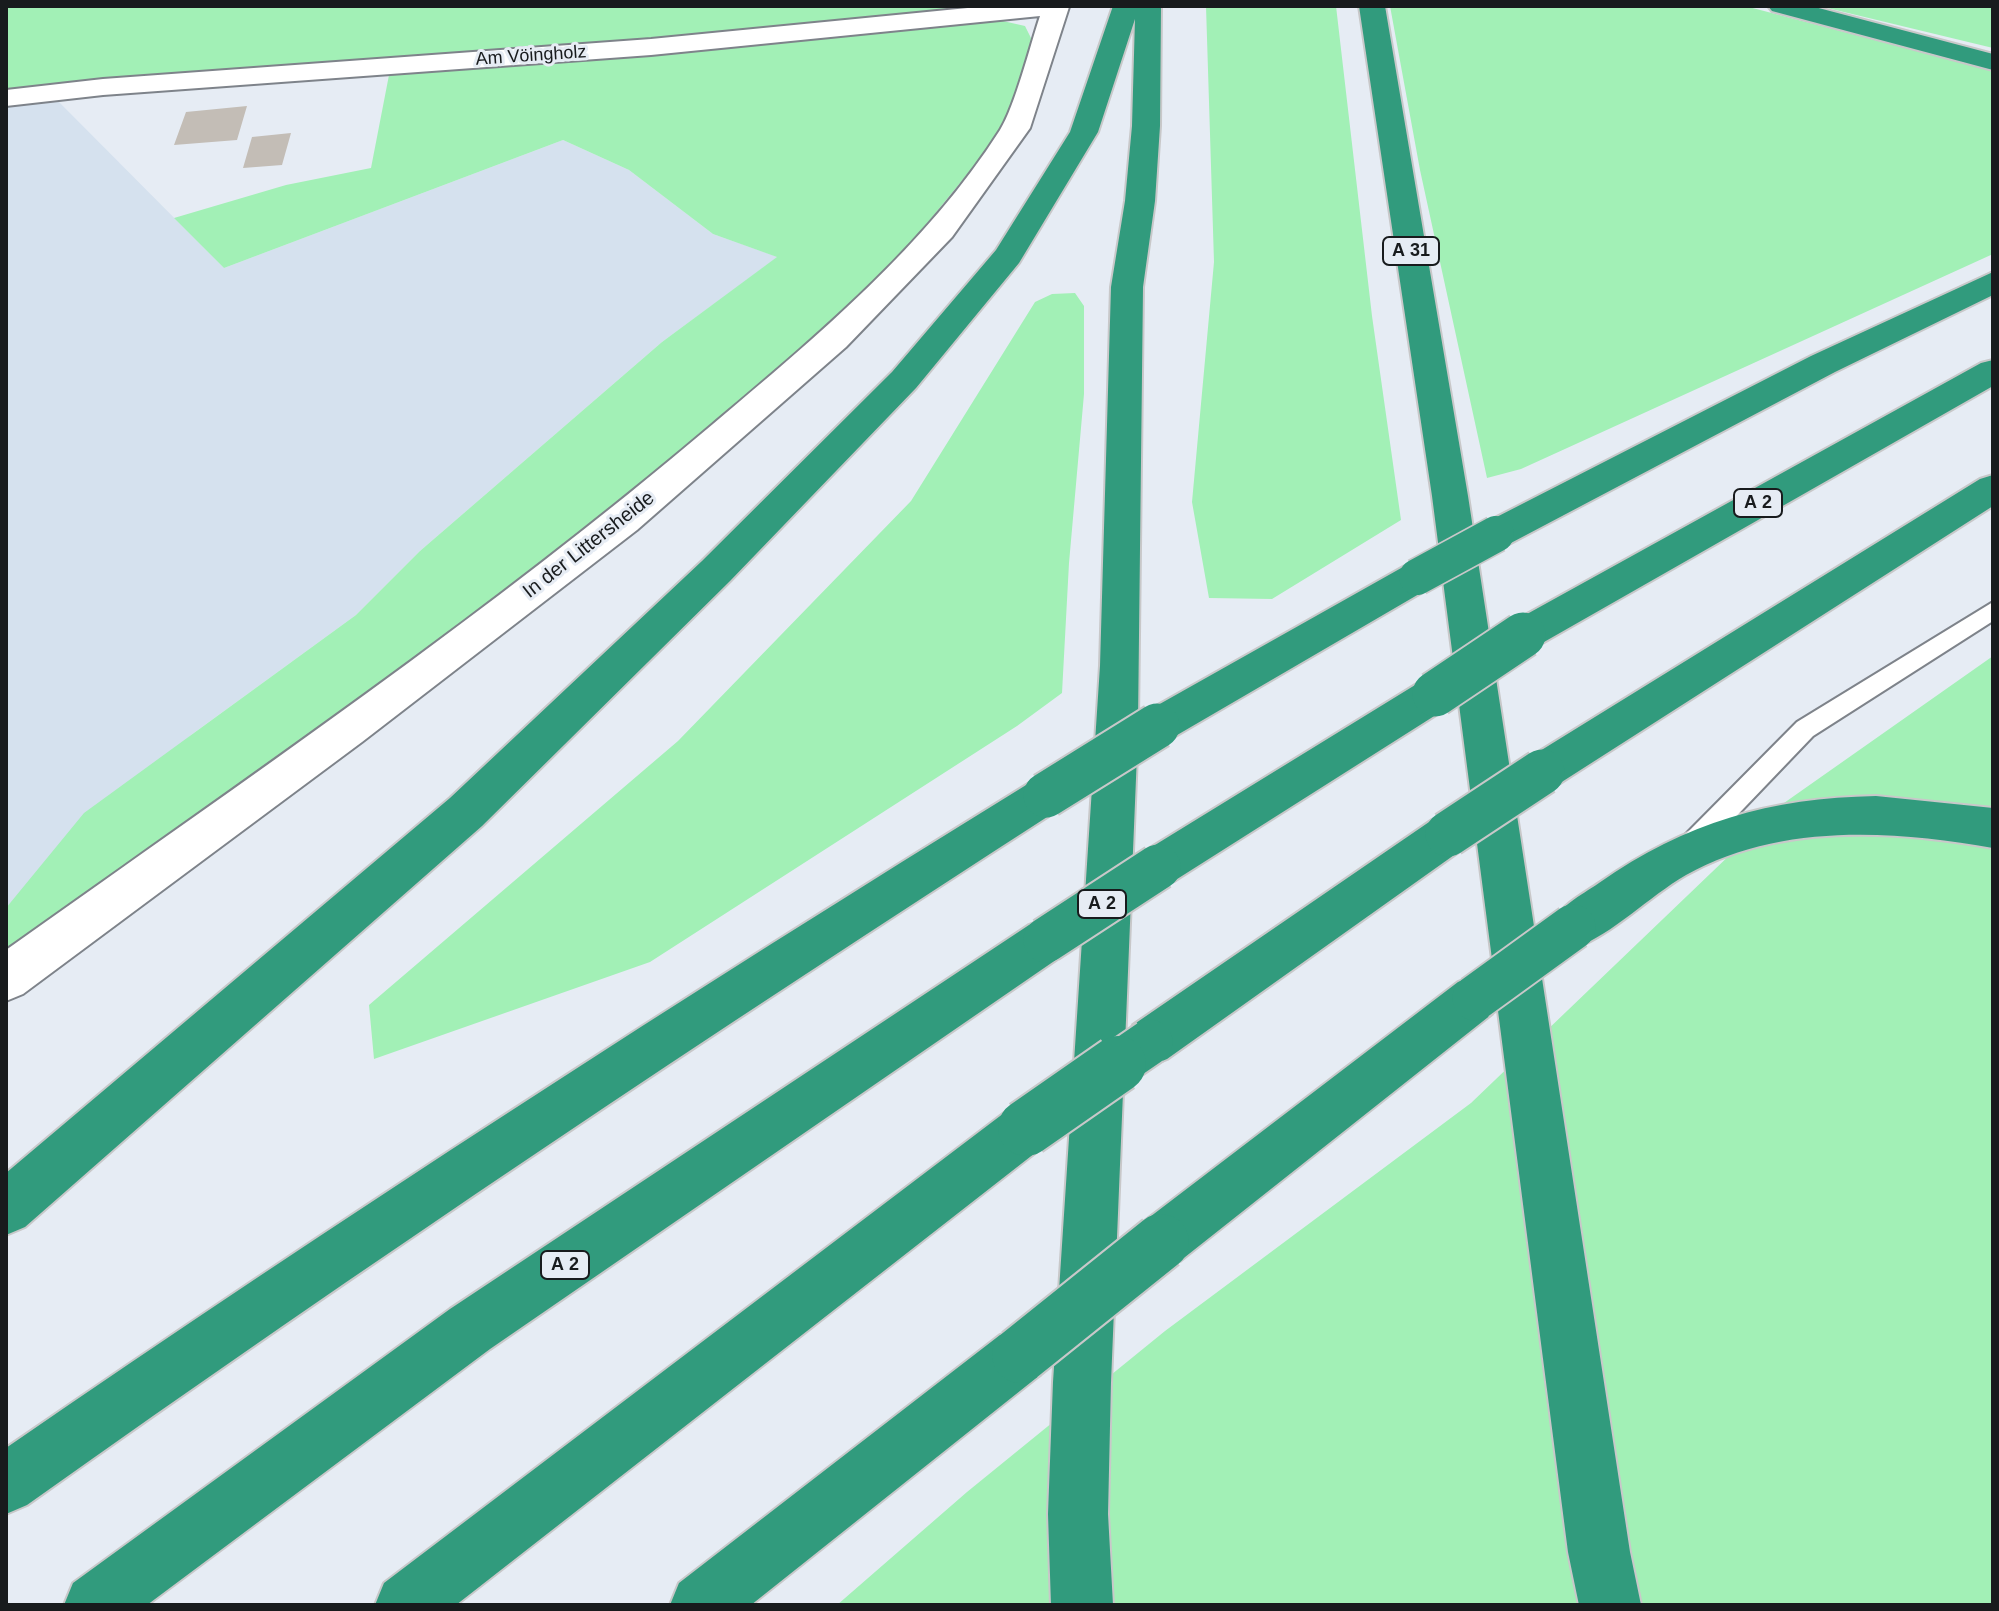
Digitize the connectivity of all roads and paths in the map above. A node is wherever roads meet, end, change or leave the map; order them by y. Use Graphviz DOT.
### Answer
graph roads {
  1 [pos="1126,6"];
  2 [pos="1148,6"];
  3 [pos="1372,6"];
  4 [pos="1781,6"];
  5 [pos="1056,7"];
  6 [pos="1993,62"];
  7 [pos="6,98"];
  8 [pos="1993,282"];
  9 [pos="1993,371"];
  10 [pos="1993,488"];
  11 [pos="1993,610"];
  12 [pos="1993,828"];
  13 [pos="1684,854"];
  14 [pos="6,978"];
  15 [pos="6,1208"];
  16 [pos="6,1484"];
  17 [pos="95,1605"];
  18 [pos="406,1605"];
  19 [pos="701,1605"];
  20 [pos="1082,1605"];
  21 [pos="1610,1605"];
  1 -- 15 [label="highway"];
  2 -- 20 [label="highway"];
  3 -- 21 [label="highway, A 31"];
  4 -- 6 [label="highway"];
  5 -- 7 [label="street, Am Vöingholz"];
  5 -- 14 [label="street, In der Littersheide"];
  8 -- 16 [label="highway, bridge"];
  9 -- 17 [label="highway, A 2, bridge"];
  10 -- 18 [label="highway, bridge"];
  11 -- 13 [label="lane"];
  12 -- 13 [label="highway"];
  13 -- 19 [label="highway, bridge"];
}
